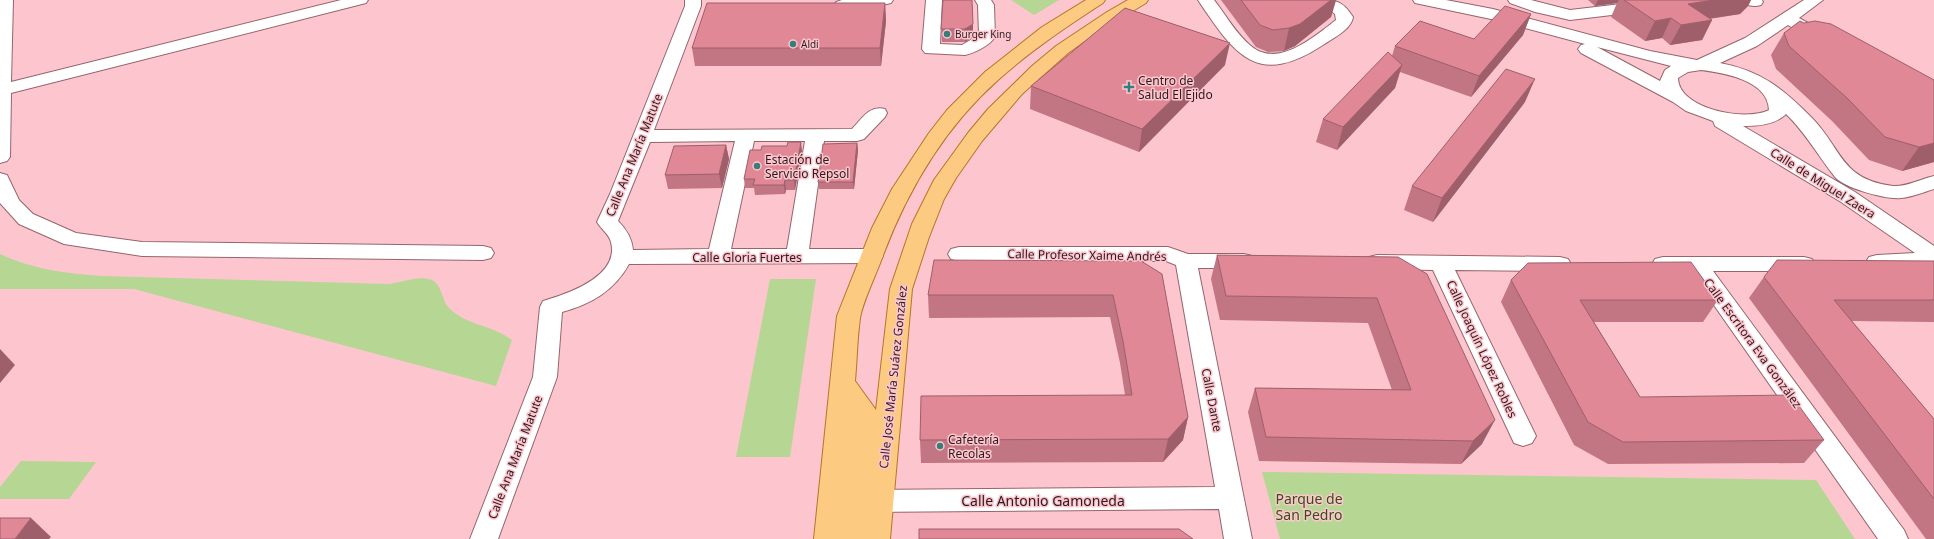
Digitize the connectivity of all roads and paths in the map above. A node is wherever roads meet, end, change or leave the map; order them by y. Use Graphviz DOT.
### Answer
graph roads {
  1 [pos="5,0"];
  2 [pos="360,0"];
  3 [pos="885,0"];
  4 [pos="934,0"];
  5 [pos="983,0"];
  6 [pos="1097,0"];
  7 [pos="1140,0"];
  8 [pos="1206,0"];
  9 [pos="1420,0"];
  10 [pos="1509,0"];
  11 [pos="1516,0"];
  12 [pos="1695,0"];
  13 [pos="1814,0"];
  14 [pos="1327,1"];
  15 [pos="333,3"];
  16 [pos="699,4"];
  17 [pos="829,5"];
  18 [pos="1493,14"];
  19 [pos="1788,18"];
  20 [pos="1522,21"];
  21 [pos="1750,42"];
  22 [pos="1836,46"];
  23 [pos="1698,65"];
  24 [pos="1,90"];
  25 [pos="1772,92"];
  26 [pos="1679,98"];
  27 [pos="878,113"];
  28 [pos="1709,114"];
  29 [pos="746,135"];
  30 [pos="815,135"];
  31 [pos="642,136"];
  32 [pos="0,156"];
  33 [pos="0,179"];
  34 [pos="1934,182"];
  35 [pos="483,253"];
  36 [pos="959,254"];
  37 [pos="872,256"];
  38 [pos="1934,256"];
  39 [pos="622,257"];
  40 [pos="718,257"];
  41 [pos="796,257"];
  42 [pos="1934,260"];
  43 [pos="1186,261"];
  44 [pos="1264,261"];
  45 [pos="1358,262"];
  46 [pos="1441,263"];
  47 [pos="1825,263"];
  48 [pos="1855,263"];
  49 [pos="1581,264"];
  50 [pos="1643,264"];
  51 [pos="1696,264"];
  52 [pos="842,382"];
  53 [pos="1522,436"];
  54 [pos="1231,498"];
  55 [pos="867,501"];
  56 [pos="484,539"];
  57 [pos="828,539"];
  58 [pos="852,539"];
  59 [pos="876,539"];
  60 [pos="1238,539"];
  61 [pos="1894,539"];
  1 -- 24 [label="street"];
  2 -- 15 [label="street"];
  3 -- 17 [label="street"];
  4 -- 5 [label="street"];
  6 -- 37 [label="main road"];
  7 -- 55 [label="main road, Calle José María Suárez González"];
  8 -- 14 [label="street"];
  9 -- 18 [label="street"];
  10 -- 18 [label="street"];
  11 -- 12 [label="street"];
  13 -- 19 [label="street"];
  15 -- 24 [label="street"];
  16 -- 31 [label="street, Calle Ana María Matute"];
  18 -- 20 [label="street"];
  19 -- 21 [label="street"];
  19 -- 22 [label="street"];
  20 -- 23 [label="street"];
  20 -- 26 [label="street"];
  21 -- 23 [label="street"];
  21 -- 25 [label="street"];
  23 -- 25 [label="street"];
  23 -- 26 [label="street"];
  24 -- 32 [label="street"];
  25 -- 28 [label="street"];
  25 -- 34 [label="street, Calle de Miguel Zaera"];
  26 -- 28 [label="street"];
  27 -- 30 [label="street"];
  28 -- 38 [label="street, Calle de Miguel Zaera"];
  29 -- 30 [label="street"];
  29 -- 31 [label="street"];
  29 -- 40 [label="street"];
  30 -- 41 [label="street"];
  31 -- 39 [label="street, Calle Ana María Matute"];
  33 -- 35 [label="street"];
  36 -- 43 [label="street, Calle Profesor Xaime Andrés"];
  37 -- 41 [label="street, Calle Gloria Fuertes"];
  37 -- 52 [label="main road"];
  39 -- 40 [label="street, Calle Gloria Fuertes"];
  39 -- 56 [label="street, Calle Ana María Matute"];
  40 -- 41 [label="street, Calle Gloria Fuertes"];
  42 -- 48 [label="street"];
  43 -- 44 [label="street, Calle Profesor Xaime Andrés"];
  43 -- 54 [label="street, Calle Dante"];
  45 -- 46 [label="street"];
  46 -- 49 [label="street"];
  46 -- 53 [label="street, Calle Joaquín López Robles"];
  47 -- 51 [label="street"];
  50 -- 51 [label="street"];
  51 -- 61 [label="street, Calle Escritora Eva González"];
  52 -- 55 [label="main road"];
  52 -- 57 [label="main road"];
  54 -- 55 [label="street, Calle Antonio Gamoneda"];
  54 -- 60 [label="street, Calle Dante"];
  55 -- 58 [label="main road"];
  55 -- 59 [label="main road, Calle José María Suárez González"];
}
